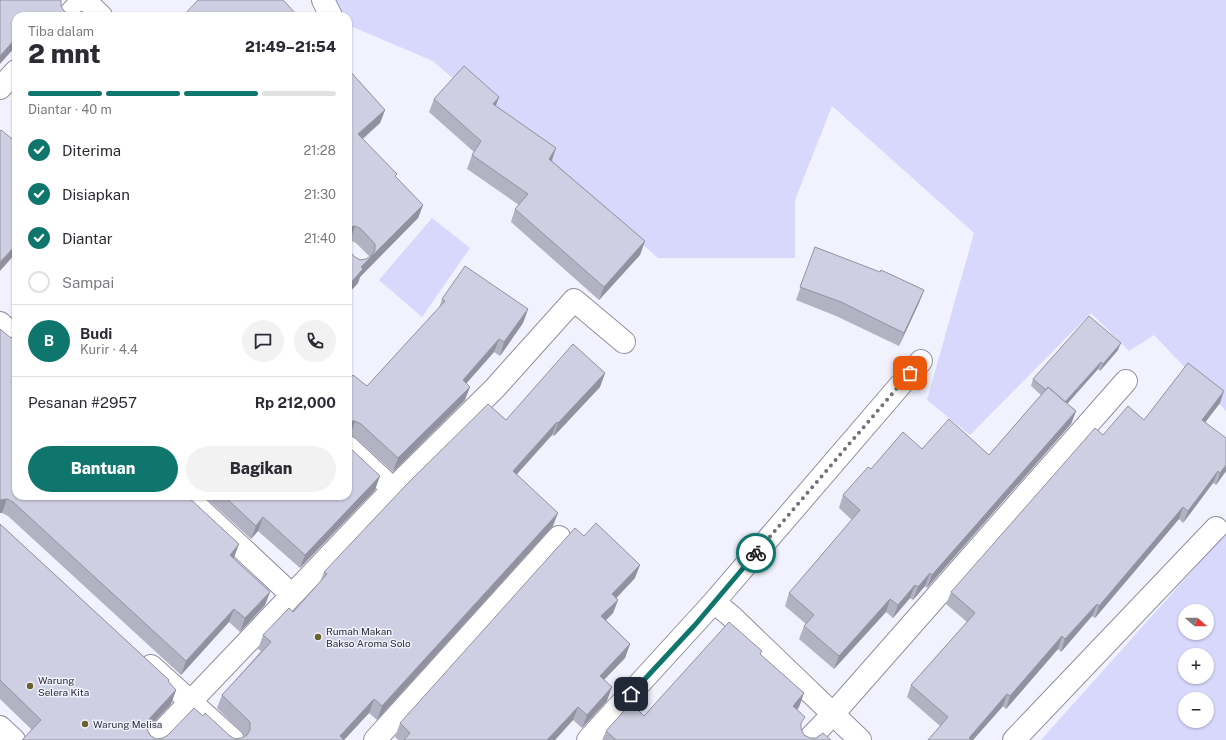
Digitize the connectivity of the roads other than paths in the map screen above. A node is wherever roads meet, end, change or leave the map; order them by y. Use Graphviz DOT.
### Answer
graph roads {
  1 [pos="83,0"];
  2 [pos="324,0"];
  3 [pos="72,12"];
  4 [pos="96,12"];
  5 [pos="329,12"];
  6 [pos="12,75"];
  7 [pos="0,88"];
  8 [pos="0,323"];
  9 [pos="12,334"];
  10 [pos="624,342"];
  11 [pos="921,361"];
  12 [pos="1126,381"];
  13 [pos="352,451"];
  14 [pos="393,489"];
  15 [pos="190,500"];
  16 [pos="1216,528"];
  17 [pos="559,537"];
  18 [pos="292,595"];
  19 [pos="714,602"];
  20 [pos="138,654"];
  21 [pos="190,703"];
  22 [pos="833,714"];
  23 [pos="0,727"];
  24 [pos="14,740"];
  25 [pos="154,740"];
  26 [pos="233,740"];
  27 [pos="375,740"];
  28 [pos="588,740"];
  29 [pos="808,740"];
  30 [pos="860,740"];
  31 [pos="1014,740"];
  1 -- 3 [label="street"];
  1 -- 4 [label="street"];
  2 -- 5 [label="street"];
  6 -- 7 [label="street"];
  8 -- 9 [label="street"];
  10 -- 14 [label="street"];
  11 -- 19 [label="street"];
  12 -- 22 [label="street"];
  13 -- 14 [label="street"];
  14 -- 18 [label="street"];
  15 -- 18 [label="street"];
  16 -- 31 [label="street"];
  17 -- 27 [label="street"];
  18 -- 21 [label="street"];
  19 -- 22 [label="street"];
  19 -- 28 [label="street"];
  20 -- 21 [label="street"];
  21 -- 25 [label="street"];
  21 -- 26 [label="street"];
  22 -- 29 [label="street"];
  22 -- 30 [label="street"];
  23 -- 24 [label="street"];
}
